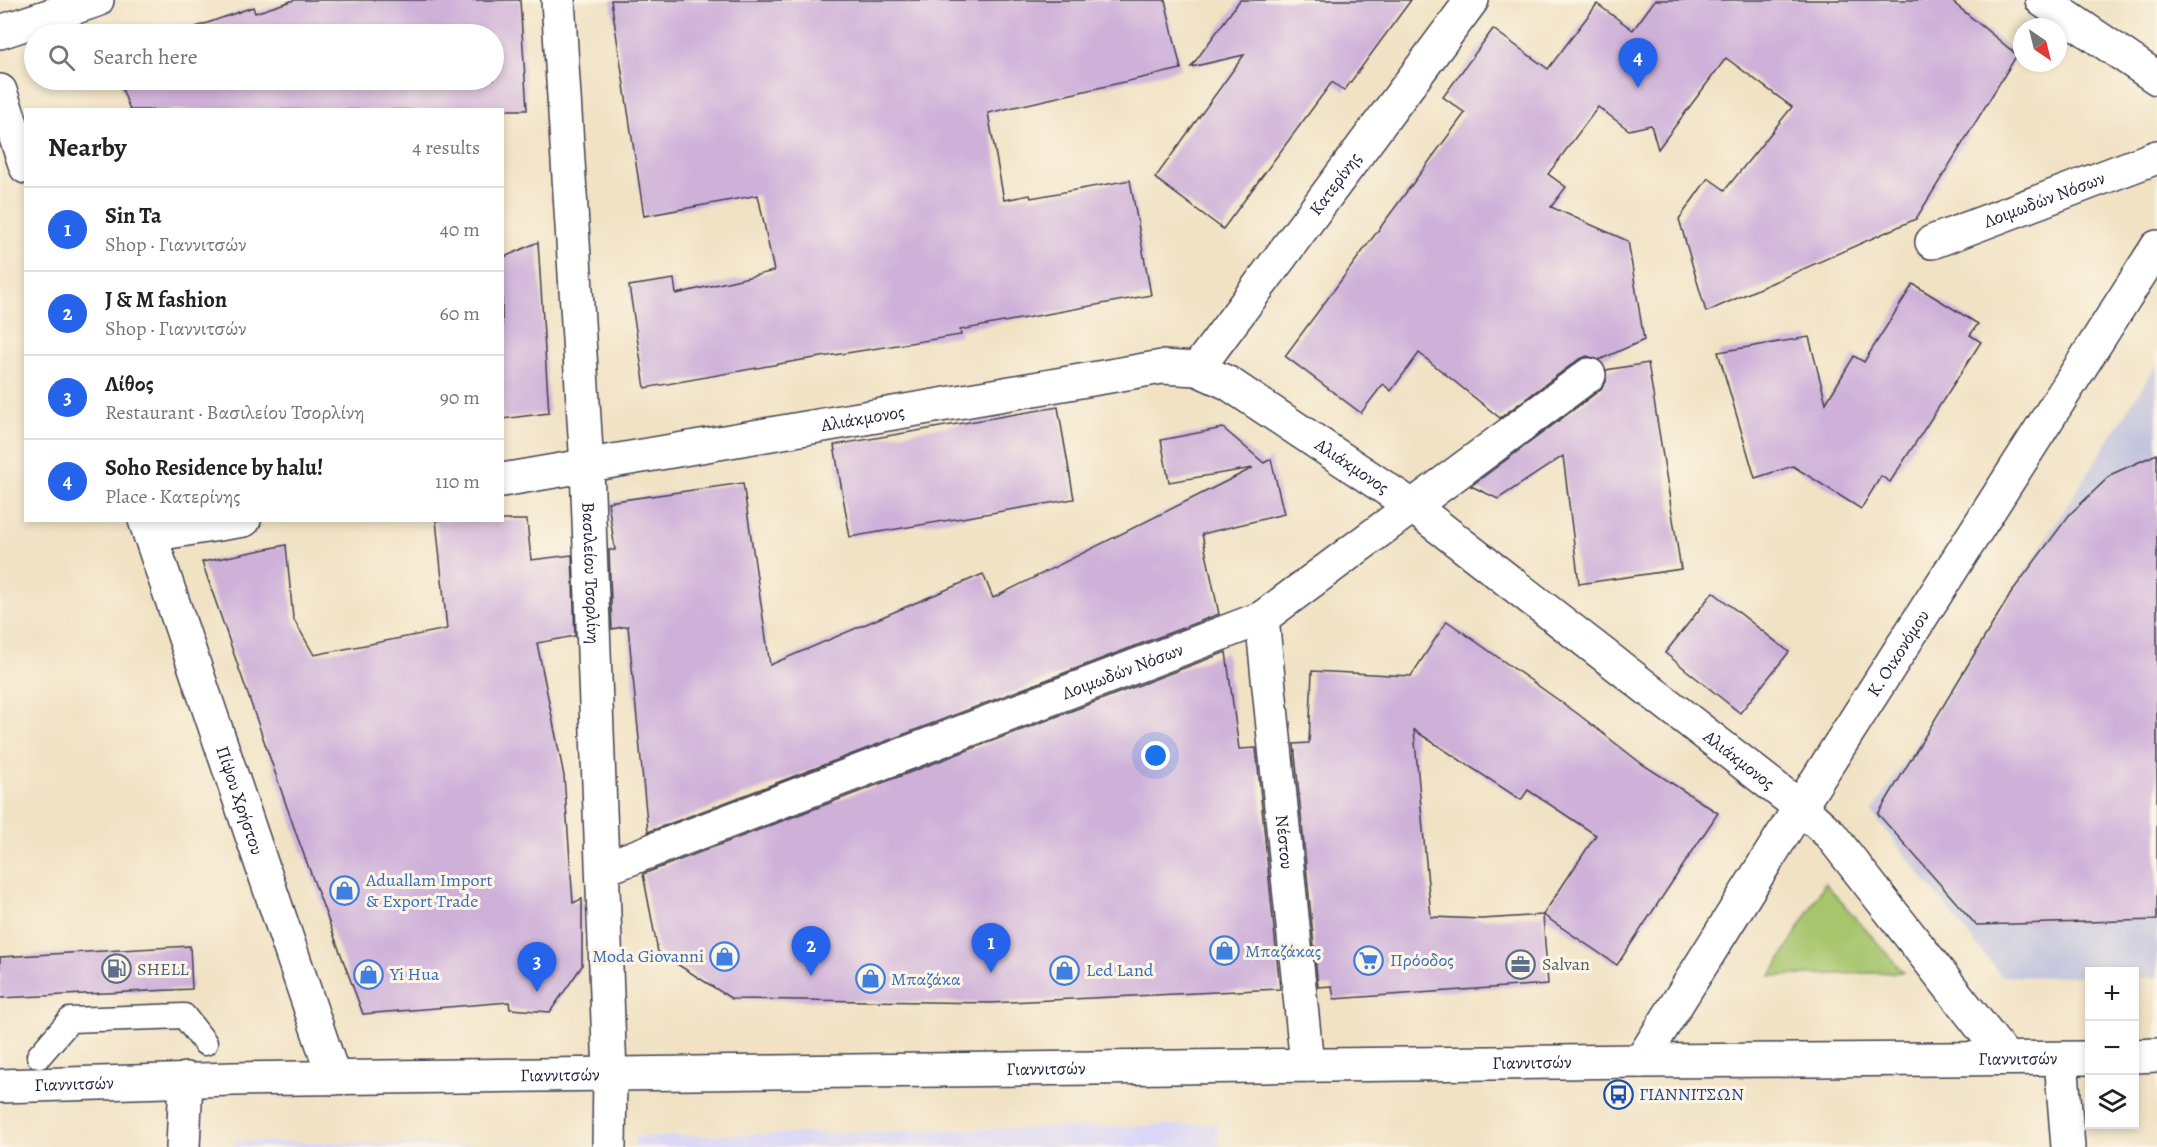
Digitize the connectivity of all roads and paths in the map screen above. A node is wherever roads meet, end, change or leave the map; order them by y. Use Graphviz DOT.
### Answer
graph roads {
  1 [pos="97,0"];
  2 [pos="558,0"];
  3 [pos="1472,0"];
  4 [pos="2042,0"];
  5 [pos="24,24"];
  6 [pos="24,24"];
  7 [pos="0,32"];
  8 [pos="2157,78"];
  9 [pos="0,92"];
  10 [pos="2157,157"];
  11 [pos="24,161"];
  12 [pos="1932,242"];
  13 [pos="2157,247"];
  14 [pos="1197,369"];
  15 [pos="1588,375"];
  16 [pos="587,467"];
  17 [pos="504,480"];
  18 [pos="1412,506"];
  19 [pos="220,522"];
  20 [pos="148,528"];
  21 [pos="1262,618"];
  22 [pos="1800,807"];
  23 [pos="603,869"];
  24 [pos="205,1043"];
  25 [pos="2157,1055"];
  26 [pos="39,1056"];
  27 [pos="2139,1056"];
  28 [pos="2005,1057"];
  29 [pos="2075,1058"];
  30 [pos="1641,1061"];
  31 [pos="1307,1065"];
  32 [pos="610,1074"];
  33 [pos="334,1078"];
  34 [pos="186,1079"];
  35 [pos="0,1086"];
  36 [pos="183,1147"];
  37 [pos="609,1147"];
  38 [pos="2068,1147"];
  1 -- 6 [label="street"];
  2 -- 16 [label="street, Βασιλείου Τσορλίνη"];
  3 -- 14 [label="street, Κατερίνης"];
  4 -- 8 [label="street"];
  5 -- 7 [label="street"];
  9 -- 11 [label="street"];
  10 -- 12 [label="street, Λοιμωδών Νόσων"];
  13 -- 22 [label="street, Κ. Οικονόμου"];
  14 -- 16 [label="street, Αλιάκμονος"];
  14 -- 18 [label="street, Αλιάκμονος"];
  15 -- 18 [label="street, Λοιμωδών Νόσων"];
  16 -- 17 [label="street, Αλιάκμονος"];
  16 -- 23 [label="street, Βασιλείου Τσορλίνη"];
  18 -- 21 [label="street, Λοιμωδών Νόσων"];
  18 -- 22 [label="street, Αλιάκμονος"];
  19 -- 20 [label="street"];
  20 -- 33 [label="street, Πίψου Χρήστου"];
  21 -- 23 [label="street, Λοιμωδών Νόσων"];
  21 -- 31 [label="street, Νέστου"];
  22 -- 28 [label="street, Αλιάκμονος"];
  22 -- 30 [label="street, Κ. Οικονόμου"];
  23 -- 32 [label="street, Βασιλείου Τσορλίνη"];
  24 -- 26 [label="lane"];
  25 -- 27 [label="street"];
  28 -- 29 [label="street, Γιαννιτσών"];
  28 -- 30 [label="street, Γιαννιτσών"];
  29 -- 38 [label="street"];
  30 -- 31 [label="street, Γιαννιτσών"];
  31 -- 32 [label="street, Γιαννιτσών"];
  32 -- 33 [label="street, Γιαννιτσών"];
  32 -- 37 [label="street, Βασιλείου Τσορλίνη"];
  33 -- 34 [label="street, Γιαννιτσών"];
  34 -- 35 [label="street, Γιαννιτσών"];
  34 -- 36 [label="street"];
}
